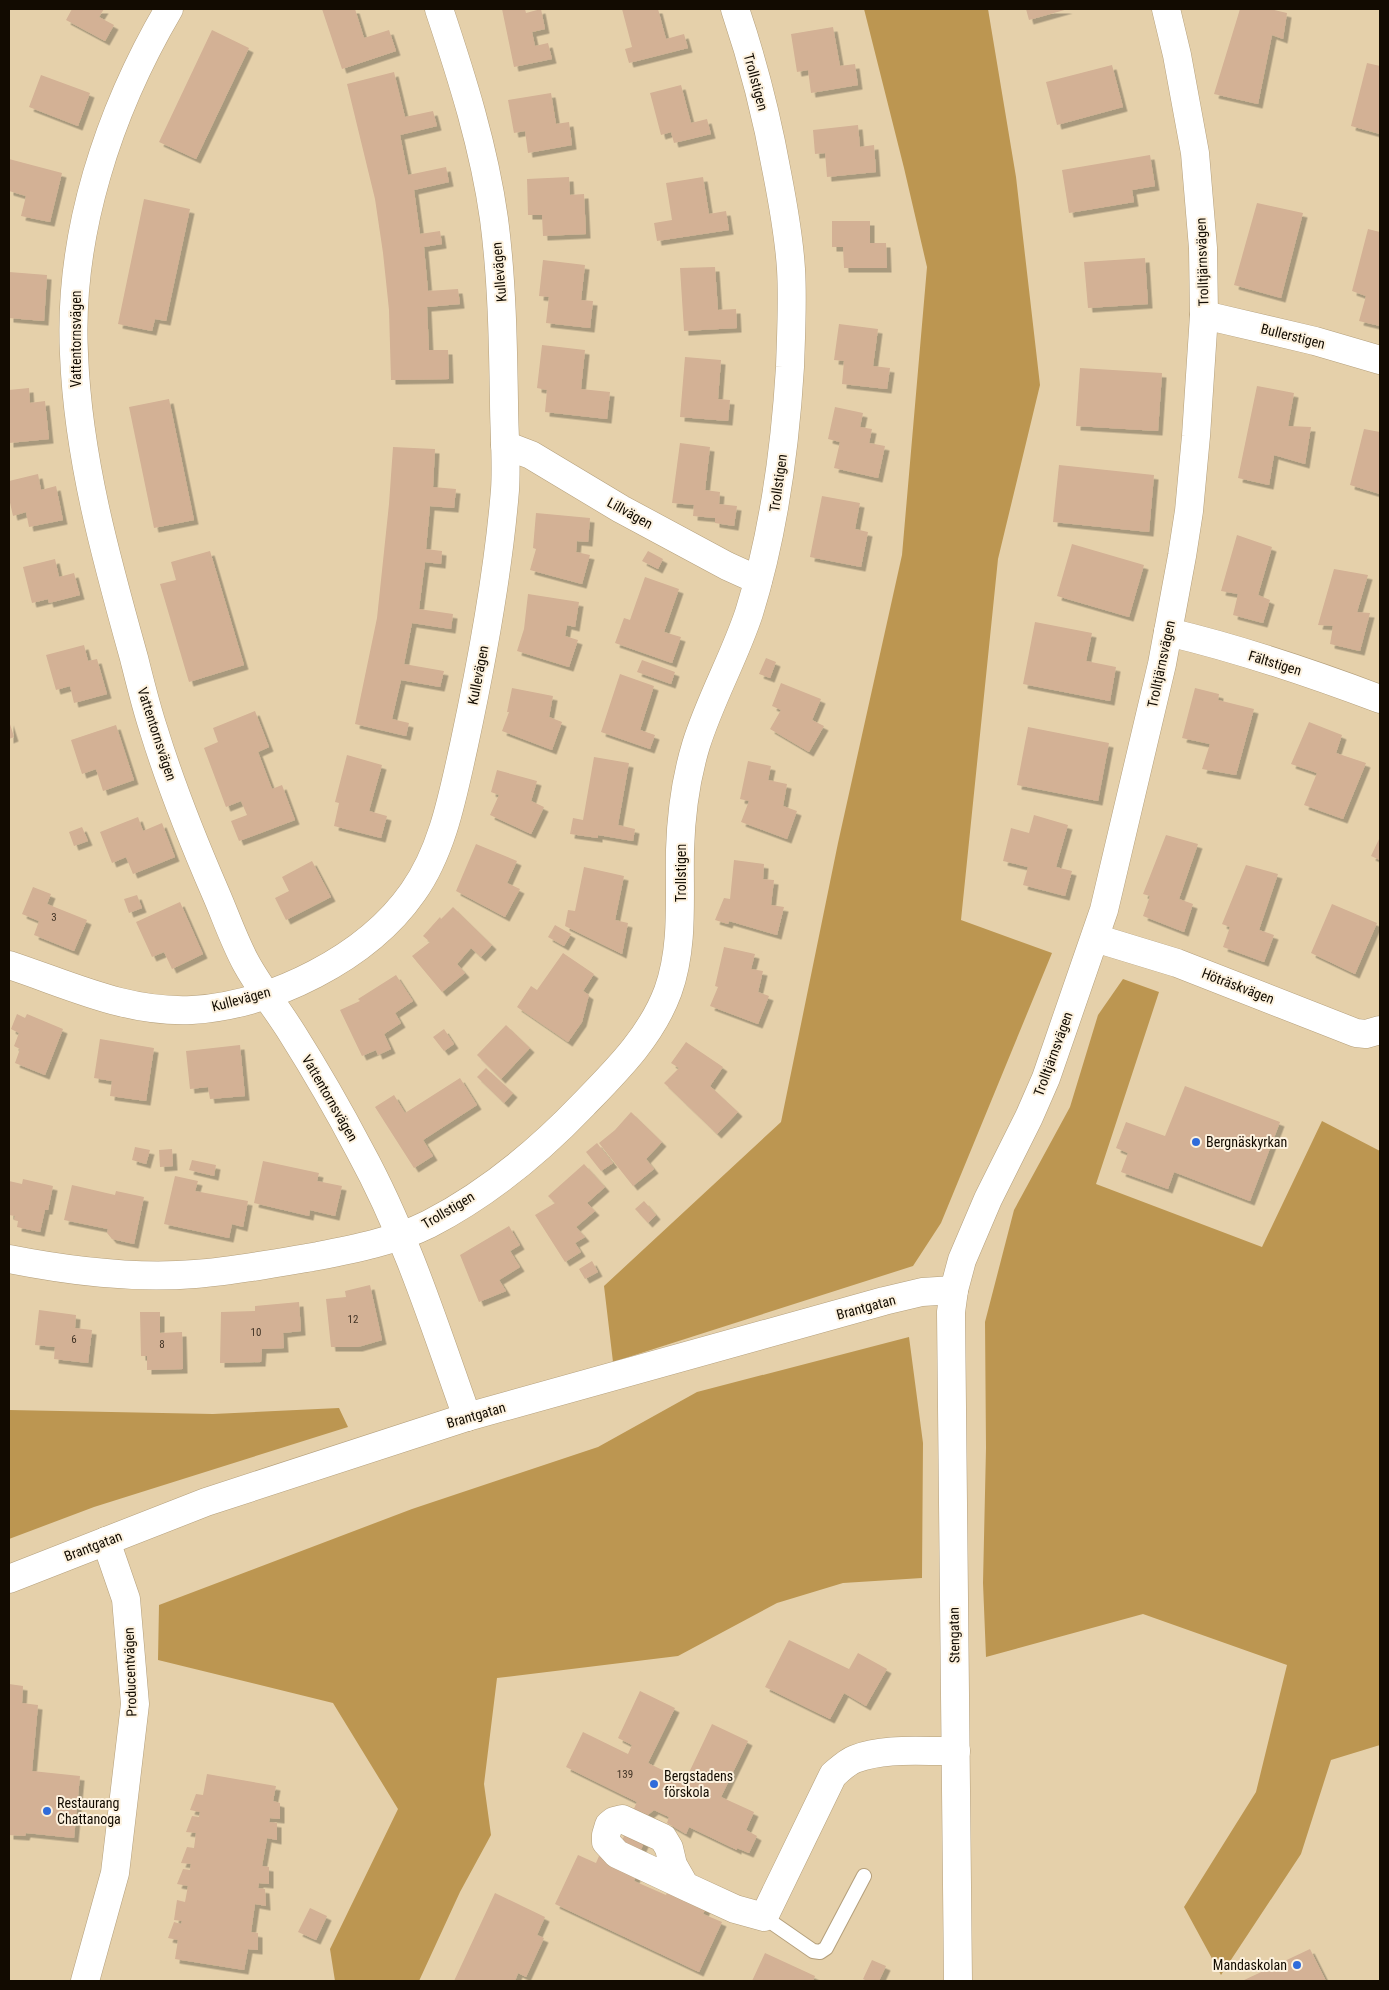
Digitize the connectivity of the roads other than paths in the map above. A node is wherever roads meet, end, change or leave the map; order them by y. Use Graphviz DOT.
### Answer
graph roads {
  1 [pos="169,9"];
  2 [pos="440,9"];
  3 [pos="735,9"];
  4 [pos="1166,9"];
  5 [pos="1204,315"];
  6 [pos="1380,360"];
  7 [pos="504,445"];
  8 [pos="758,580"];
  9 [pos="1168,632"];
  10 [pos="1380,699"];
  11 [pos="1095,938"];
  12 [pos="9,965"];
  13 [pos="266,994"];
  14 [pos="1380,1030"];
  15 [pos="401,1234"];
  16 [pos="9,1260"];
  17 [pos="954,1290"];
  18 [pos="467,1417"];
  19 [pos="106,1541"];
  20 [pos="9,1579"];
  21 [pos="956,1751"];
  22 [pos="864,1876"];
  23 [pos="685,1886"];
  24 [pos="764,1916"];
  25 [pos="85,1981"];
  26 [pos="958,1981"];
  1 -- 13 [label="street, Vattentornsvägen"];
  2 -- 7 [label="street, Kullevägen"];
  3 -- 8 [label="street, Trollstigen"];
  4 -- 5 [label="street, Trolltjärnsvägen"];
  5 -- 6 [label="street, Bullerstigen"];
  5 -- 9 [label="street, Trolltjärnsvägen"];
  7 -- 8 [label="street, Lillvägen"];
  7 -- 13 [label="street, Kullevägen"];
  8 -- 15 [label="street, Trollstigen"];
  9 -- 10 [label="street, Fältstigen"];
  9 -- 11 [label="street, Trolltjärnsvägen"];
  11 -- 14 [label="street, Höträskvägen"];
  11 -- 17 [label="street, Trolltjärnsvägen"];
  12 -- 13 [label="street, Kullevägen"];
  13 -- 15 [label="street, Vattentornsvägen"];
  15 -- 16 [label="street, Trollstigen"];
  15 -- 18 [label="street, Vattentornsvägen"];
  17 -- 18 [label="street, Brantgatan"];
  17 -- 21 [label="street, Stengatan"];
  18 -- 19 [label="street, Brantgatan"];
  19 -- 20 [label="street, Brantgatan"];
  19 -- 25 [label="street, Producentvägen"];
  21 -- 24 [label="street"];
  21 -- 26 [label="street, Stengatan"];
  22 -- 24 [label="lane"];
  23 -- 24 [label="street"];
}
